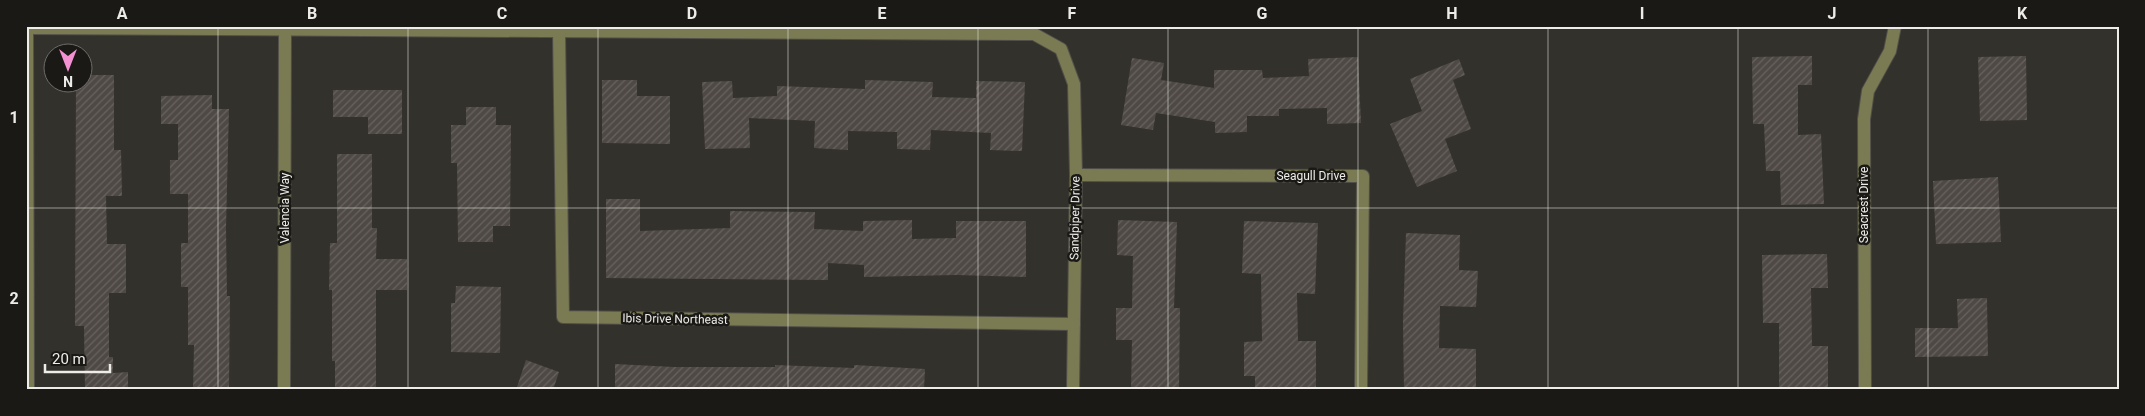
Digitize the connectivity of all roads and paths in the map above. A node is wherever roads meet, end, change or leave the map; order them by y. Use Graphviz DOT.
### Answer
graph roads {
  1 [pos="1895,26"];
  2 [pos="285,27"];
  3 [pos="27,28"];
  4 [pos="559,31"];
  5 [pos="1076,175"];
  6 [pos="1074,324"];
  7 [pos="28,390"];
  8 [pos="284,390"];
  9 [pos="1073,390"];
  10 [pos="1361,390"];
  11 [pos="1865,390"];
  1 -- 11 [label="street, Seacrest Drive"];
  2 -- 3 [label="street"];
  2 -- 4 [label="street"];
  2 -- 8 [label="street, Valencia Way"];
  3 -- 7 [label="street"];
  4 -- 5 [label="street, Sandpiper Drive"];
  4 -- 6 [label="street, Ibis Drive Northeast"];
  5 -- 6 [label="street, Sandpiper Drive"];
  5 -- 10 [label="street, Seagull Drive"];
  6 -- 9 [label="street, Sandpiper Drive"];
}
